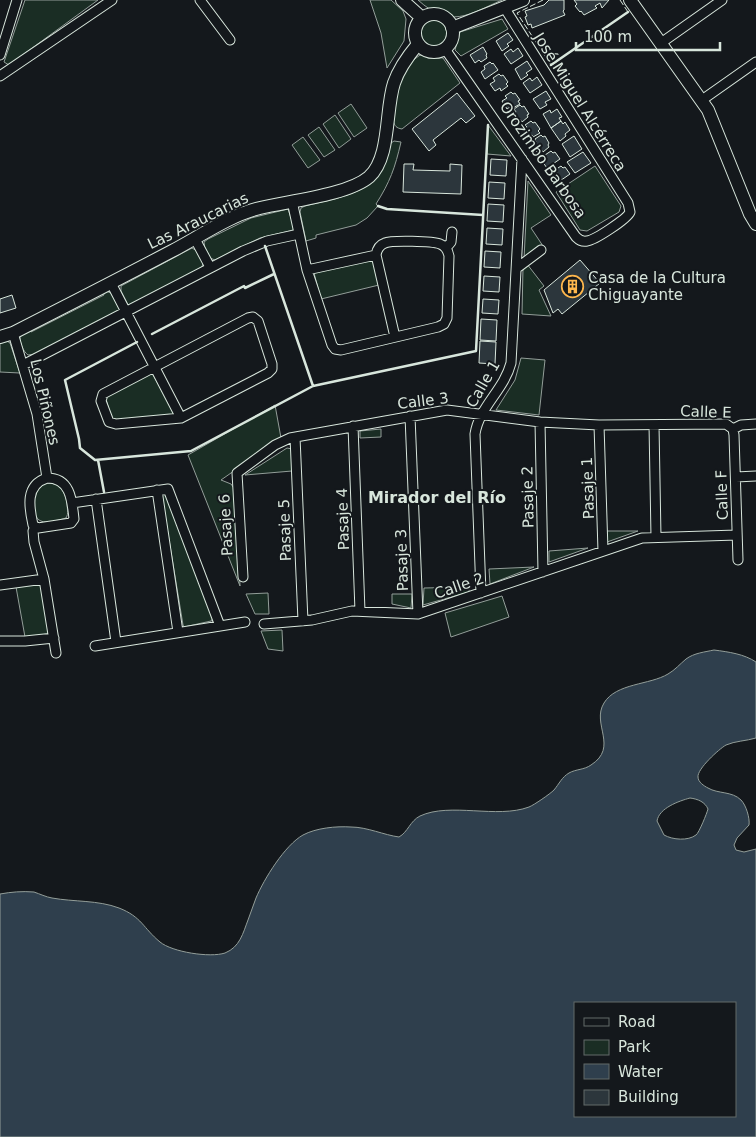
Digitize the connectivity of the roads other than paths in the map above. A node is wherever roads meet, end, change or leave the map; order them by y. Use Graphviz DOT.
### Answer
graph roads {
  1 [pos="18,0"];
  2 [pos="112,0"];
  3 [pos="200,0"];
  4 [pos="402,0"];
  5 [pos="523,0"];
  6 [pos="630,0"];
  7 [pos="722,0"];
  8 [pos="504,8"];
  9 [pos="422,18"];
  10 [pos="452,28"];
  11 [pos="230,40"];
  12 [pos="661,43"];
  13 [pos="418,44"];
  14 [pos="445,49"];
  15 [pos="0,54"];
  16 [pos="756,62"];
  17 [pos="0,76"];
  18 [pos="702,100"];
  19 [pos="522,158"];
  20 [pos="292,201"];
  21 [pos="630,212"];
  22 [pos="756,224"];
  23 [pos="452,232"];
  24 [pos="299,234"];
  25 [pos="195,239"];
  26 [pos="446,248"];
  27 [pos="541,250"];
  28 [pos="376,255"];
  29 [pos="210,267"];
  30 [pos="517,268"];
  31 [pos="307,270"];
  32 [pos="111,284"];
  33 [pos="126,312"];
  34 [pos="13,332"];
  35 [pos="0,337"];
  36 [pos="395,337"];
  37 [pos="24,365"];
  38 [pos="154,367"];
  39 [pos="481,414"];
  40 [pos="410,416"];
  41 [pos="181,418"];
  42 [pos="540,422"];
  43 [pos="756,424"];
  44 [pos="600,425"];
  45 [pos="654,425"];
  46 [pos="354,426"];
  47 [pos="733,429"];
  48 [pos="296,437"];
  49 [pos="237,472"];
  50 [pos="756,476"];
  51 [pos="736,477"];
  52 [pos="47,478"];
  53 [pos="157,490"];
  54 [pos="96,499"];
  55 [pos="72,503"];
  56 [pos="35,527"];
  57 [pos="737,535"];
  58 [pos="656,537"];
  59 [pos="603,551"];
  60 [pos="738,560"];
  61 [pos="544,572"];
  62 [pos="243,577"];
  63 [pos="44,579"];
  64 [pos="0,585"];
  65 [pos="481,593"];
  66 [pos="360,611"];
  67 [pos="418,614"];
  68 [pos="303,621"];
  69 [pos="245,622"];
  70 [pos="264,624"];
  71 [pos="220,626"];
  72 [pos="178,632"];
  73 [pos="54,638"];
  74 [pos="0,641"];
  75 [pos="116,642"];
  76 [pos="95,646"];
  77 [pos="56,653"];
  1 -- 15 [label="street"];
  2 -- 17 [label="street"];
  3 -- 11 [label="street"];
  4 -- 9 [label="street"];
  5 -- 8 [label="street"];
  6 -- 12 [label="street"];
  7 -- 12 [label="street"];
  8 -- 10 [label="street"];
  8 -- 21 [label="street, José Miguel Alcérreca"];
  9 -- 10 [label="street"];
  9 -- 13 [label="street"];
  10 -- 14 [label="street"];
  12 -- 18 [label="street"];
  13 -- 14 [label="street"];
  13 -- 20 [label="street, Las Araucarias"];
  14 -- 19 [label="street, Orozimbo Barbosa"];
  16 -- 18 [label="street"];
  18 -- 22 [label="street"];
  19 -- 21 [label="street, Orozimbo Barbosa"];
  19 -- 30 [label="street, Calle 1"];
  20 -- 24 [label="street"];
  20 -- 25 [label="street, Las Araucarias"];
  23 -- 26 [label="street"];
  24 -- 29 [label="street"];
  24 -- 31 [label="street"];
  25 -- 29 [label="street"];
  25 -- 32 [label="street, Las Araucarias"];
  26 -- 28 [label="street"];
  26 -- 36 [label="street"];
  27 -- 30 [label="street"];
  28 -- 31 [label="street"];
  28 -- 36 [label="street"];
  29 -- 33 [label="street"];
  30 -- 39 [label="street, Calle 1"];
  31 -- 36 [label="street"];
  32 -- 33 [label="street"];
  32 -- 34 [label="street, Las Araucarias"];
  33 -- 37 [label="street"];
  33 -- 38 [label="street"];
  34 -- 35 [label="street, Las Araucarias"];
  34 -- 37 [label="street, Los Piñones"];
  37 -- 52 [label="street, Los Piñones"];
  38 -- 41 [label="street"];
  38 -- 41 [label="street"];
  38 -- 41 [label="street"];
  39 -- 40 [label="street, Calle 3"];
  39 -- 42 [label="street, Calle 3"];
  39 -- 65 [label="street, Calle 1"];
  40 -- 46 [label="street, Calle 3"];
  40 -- 67 [label="street, Pasaje 3"];
  42 -- 44 [label="street, Calle 3"];
  42 -- 61 [label="street, Pasaje 2"];
  43 -- 47 [label="street, Calle E"];
  44 -- 45 [label="street, Calle 3"];
  44 -- 59 [label="street, Pasaje 1"];
  45 -- 47 [label="street, Calle E"];
  45 -- 58 [label="street"];
  46 -- 48 [label="street, Calle 3"];
  46 -- 66 [label="street, Pasaje 4"];
  47 -- 51 [label="street, Calle F"];
  48 -- 49 [label="street, Calle 3"];
  48 -- 68 [label="street, Pasaje 5"];
  49 -- 62 [label="street, Pasaje 6"];
  50 -- 51 [label="street"];
  51 -- 57 [label="street, Calle F"];
  52 -- 55 [label="street"];
  52 -- 56 [label="street"];
  53 -- 54 [label="street"];
  53 -- 71 [label="street"];
  53 -- 72 [label="street"];
  54 -- 55 [label="street"];
  54 -- 75 [label="street"];
  55 -- 56 [label="street"];
  56 -- 63 [label="street"];
  57 -- 58 [label="street, Calle 2"];
  57 -- 60 [label="street, Calle F"];
  58 -- 59 [label="street, Calle 2"];
  59 -- 61 [label="street, Calle 2"];
  61 -- 65 [label="street, Calle 2"];
  63 -- 64 [label="street"];
  63 -- 73 [label="street"];
  65 -- 67 [label="street, Calle 2"];
  66 -- 67 [label="street, Calle 2"];
  66 -- 68 [label="street, Calle 2"];
  68 -- 70 [label="street, Calle 2"];
  69 -- 71 [label="street"];
  71 -- 72 [label="street"];
  72 -- 75 [label="street"];
  73 -- 74 [label="street"];
  73 -- 77 [label="street"];
  75 -- 76 [label="street"];
}
